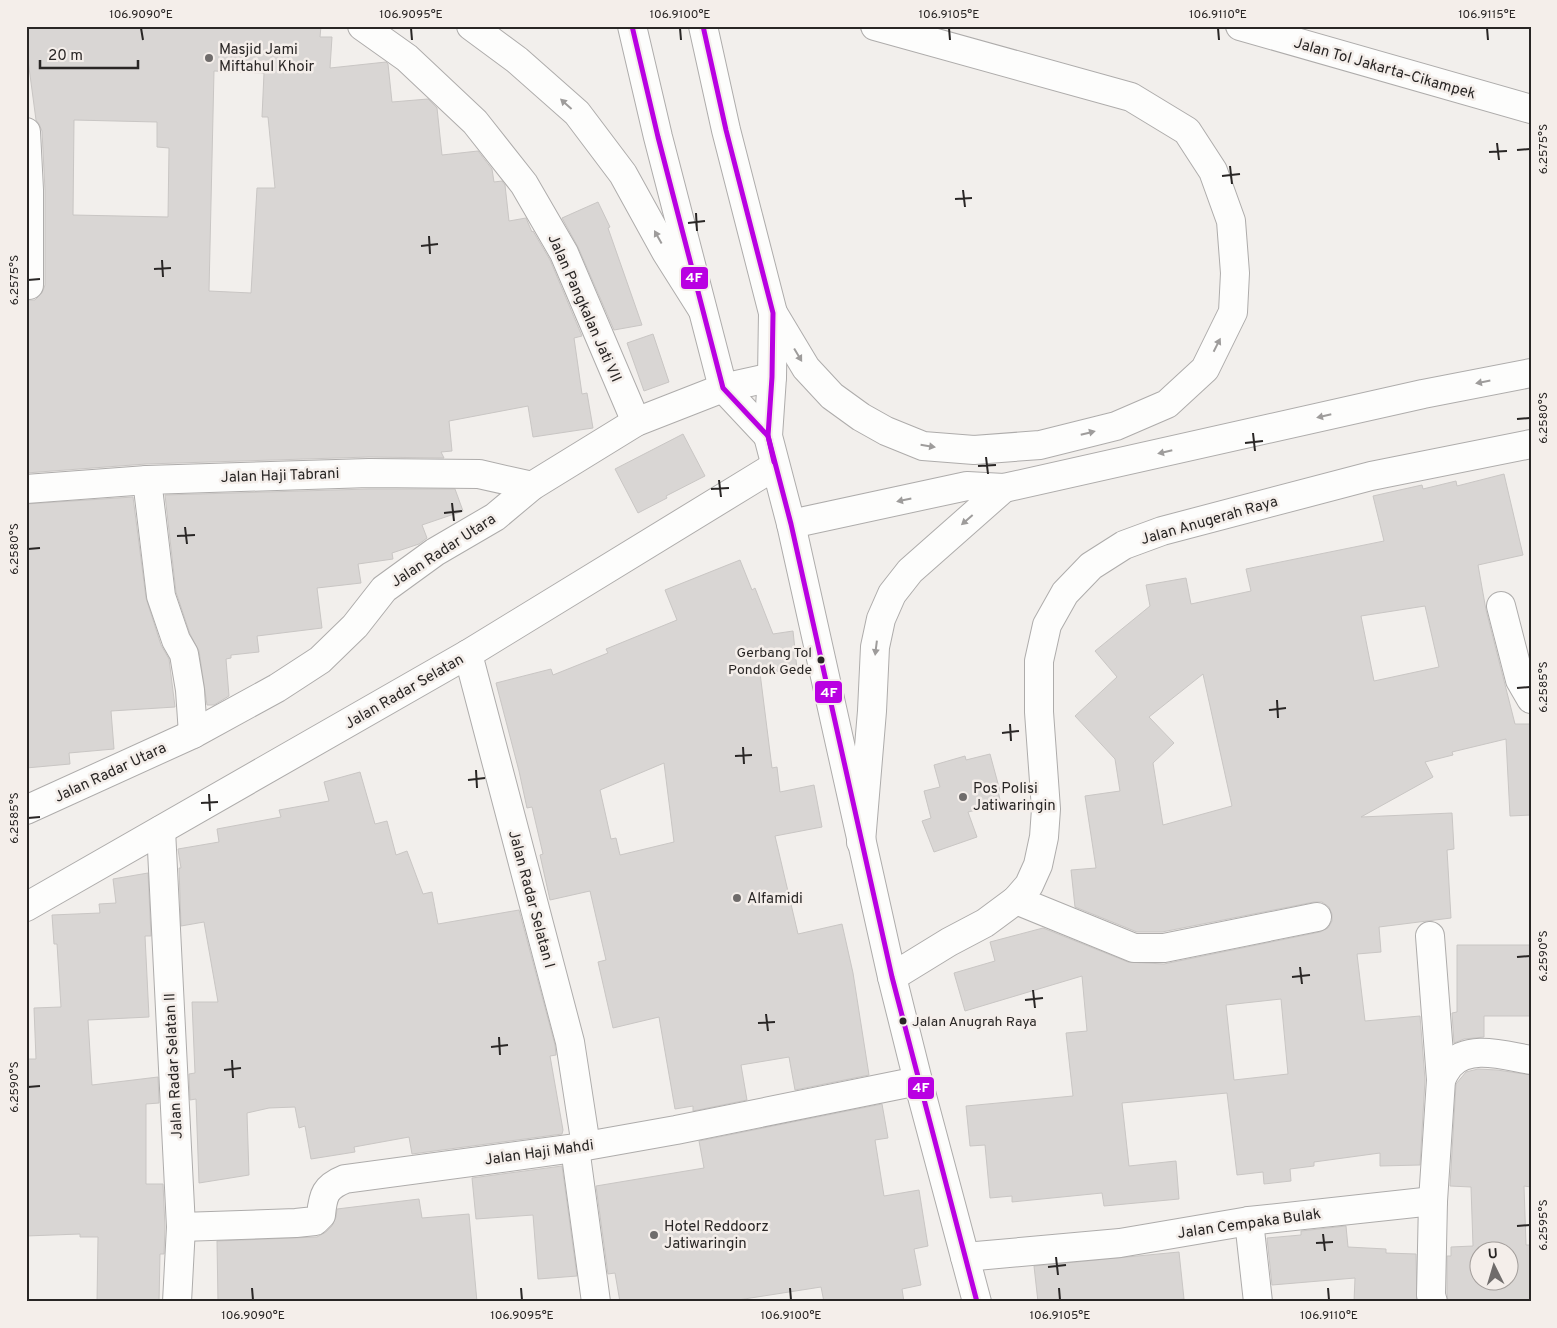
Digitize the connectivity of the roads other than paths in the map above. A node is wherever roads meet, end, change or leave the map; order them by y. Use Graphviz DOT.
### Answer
graph roads {
  1 [pos="362,26"];
  2 [pos="471,26"];
  3 [pos="632,26"];
  4 [pos="703,26"];
  5 [pos="875,26"];
  6 [pos="1240,26"];
  7 [pos="1531,110"];
  8 [pos="26,132"];
  9 [pos="29,284"];
  10 [pos="702,308"];
  11 [pos="773,313"];
  12 [pos="1531,373"];
  13 [pos="772,377"];
  14 [pos="723,388"];
  15 [pos="636,422"];
  16 [pos="768,436"];
  17 [pos="1531,444"];
  18 [pos="775,466"];
  19 [pos="147,480"];
  20 [pos="532,486"];
  21 [pos="1004,488"];
  22 [pos="26,489"];
  23 [pos="791,524"];
  24 [pos="1501,606"];
  25 [pos="468,654"];
  26 [pos="1531,699"];
  27 [pos="193,734"];
  28 [pos="26,810"];
  29 [pos="161,830"];
  30 [pos="861,842"];
  31 [pos="1016,900"];
  32 [pos="26,907"];
  33 [pos="1317,917"];
  34 [pos="1430,936"];
  35 [pos="892,977"];
  36 [pos="1531,1060"];
  37 [pos="1441,1080"];
  38 [pos="918,1081"];
  39 [pos="580,1147"];
  40 [pos="1432,1201"];
  41 [pos="1249,1221"];
  42 [pos="181,1227"];
  43 [pos="965,1257"];
  44 [pos="177,1302"];
  45 [pos="596,1302"];
  46 [pos="977,1302"];
  47 [pos="1258,1302"];
  48 [pos="1433,1302"];
  1 -- 15 [label="main road, Jalan Pangkalan Jati VII"];
  10 -- 2 [label="main road, one-way"];
  3 -- 10 [label="main road"];
  4 -- 11 [label="main road"];
  11 -- 5 [label="main road, one-way"];
  6 -- 7 [label="main road, Jalan Tol Jakarta–Cikampek"];
  8 -- 9 [label="main road"];
  10 -- 14 [label="main road"];
  11 -- 13 [label="main road"];
  12 -- 21 [label="main road, one-way"];
  13 -- 14 [label="main road, Jalan Radar Utara"];
  13 -- 16 [label="main road"];
  14 -- 15 [label="main road, Jalan Radar Utara"];
  14 -- 16 [label="main road"];
  15 -- 20 [label="main road, Jalan Radar Utara"];
  16 -- 18 [label="main road"];
  17 -- 31 [label="main road, Jalan Anugerah Raya"];
  18 -- 23 [label="main road"];
  18 -- 25 [label="main road, Jalan Radar Selatan"];
  19 -- 20 [label="main road, Jalan Haji Tabrani"];
  19 -- 22 [label="main road, Jalan Haji Tabrani"];
  19 -- 27 [label="main road"];
  20 -- 27 [label="main road, Jalan Radar Utara"];
  21 -- 23 [label="main road, one-way"];
  21 -- 30 [label="main road, one-way"];
  23 -- 30 [label="main road"];
  24 -- 26 [label="main road"];
  25 -- 29 [label="main road, Jalan Radar Selatan"];
  25 -- 39 [label="main road, Jalan Radar Selatan I"];
  27 -- 28 [label="main road, Jalan Radar Utara"];
  29 -- 32 [label="main road, Jalan Radar Selatan"];
  29 -- 42 [label="main road, Jalan Radar Selatan II"];
  30 -- 35 [label="main road"];
  31 -- 33 [label="main road"];
  31 -- 35 [label="main road, Jalan Anugerah Raya"];
  34 -- 37 [label="main road"];
  35 -- 38 [label="main road"];
  36 -- 37 [label="main road"];
  37 -- 40 [label="main road"];
  38 -- 39 [label="main road, Jalan Haji Mahdi"];
  38 -- 43 [label="main road"];
  39 -- 42 [label="main road, Jalan Haji Mahdi"];
  39 -- 45 [label="main road, Jalan Radar Selatan I"];
  40 -- 41 [label="main road, Jalan Cempaka Bulak"];
  40 -- 48 [label="main road"];
  41 -- 43 [label="main road, Jalan Cempaka Bulak"];
  41 -- 47 [label="main road"];
  42 -- 44 [label="main road, Jalan Radar Selatan II"];
  43 -- 46 [label="main road"];
}
